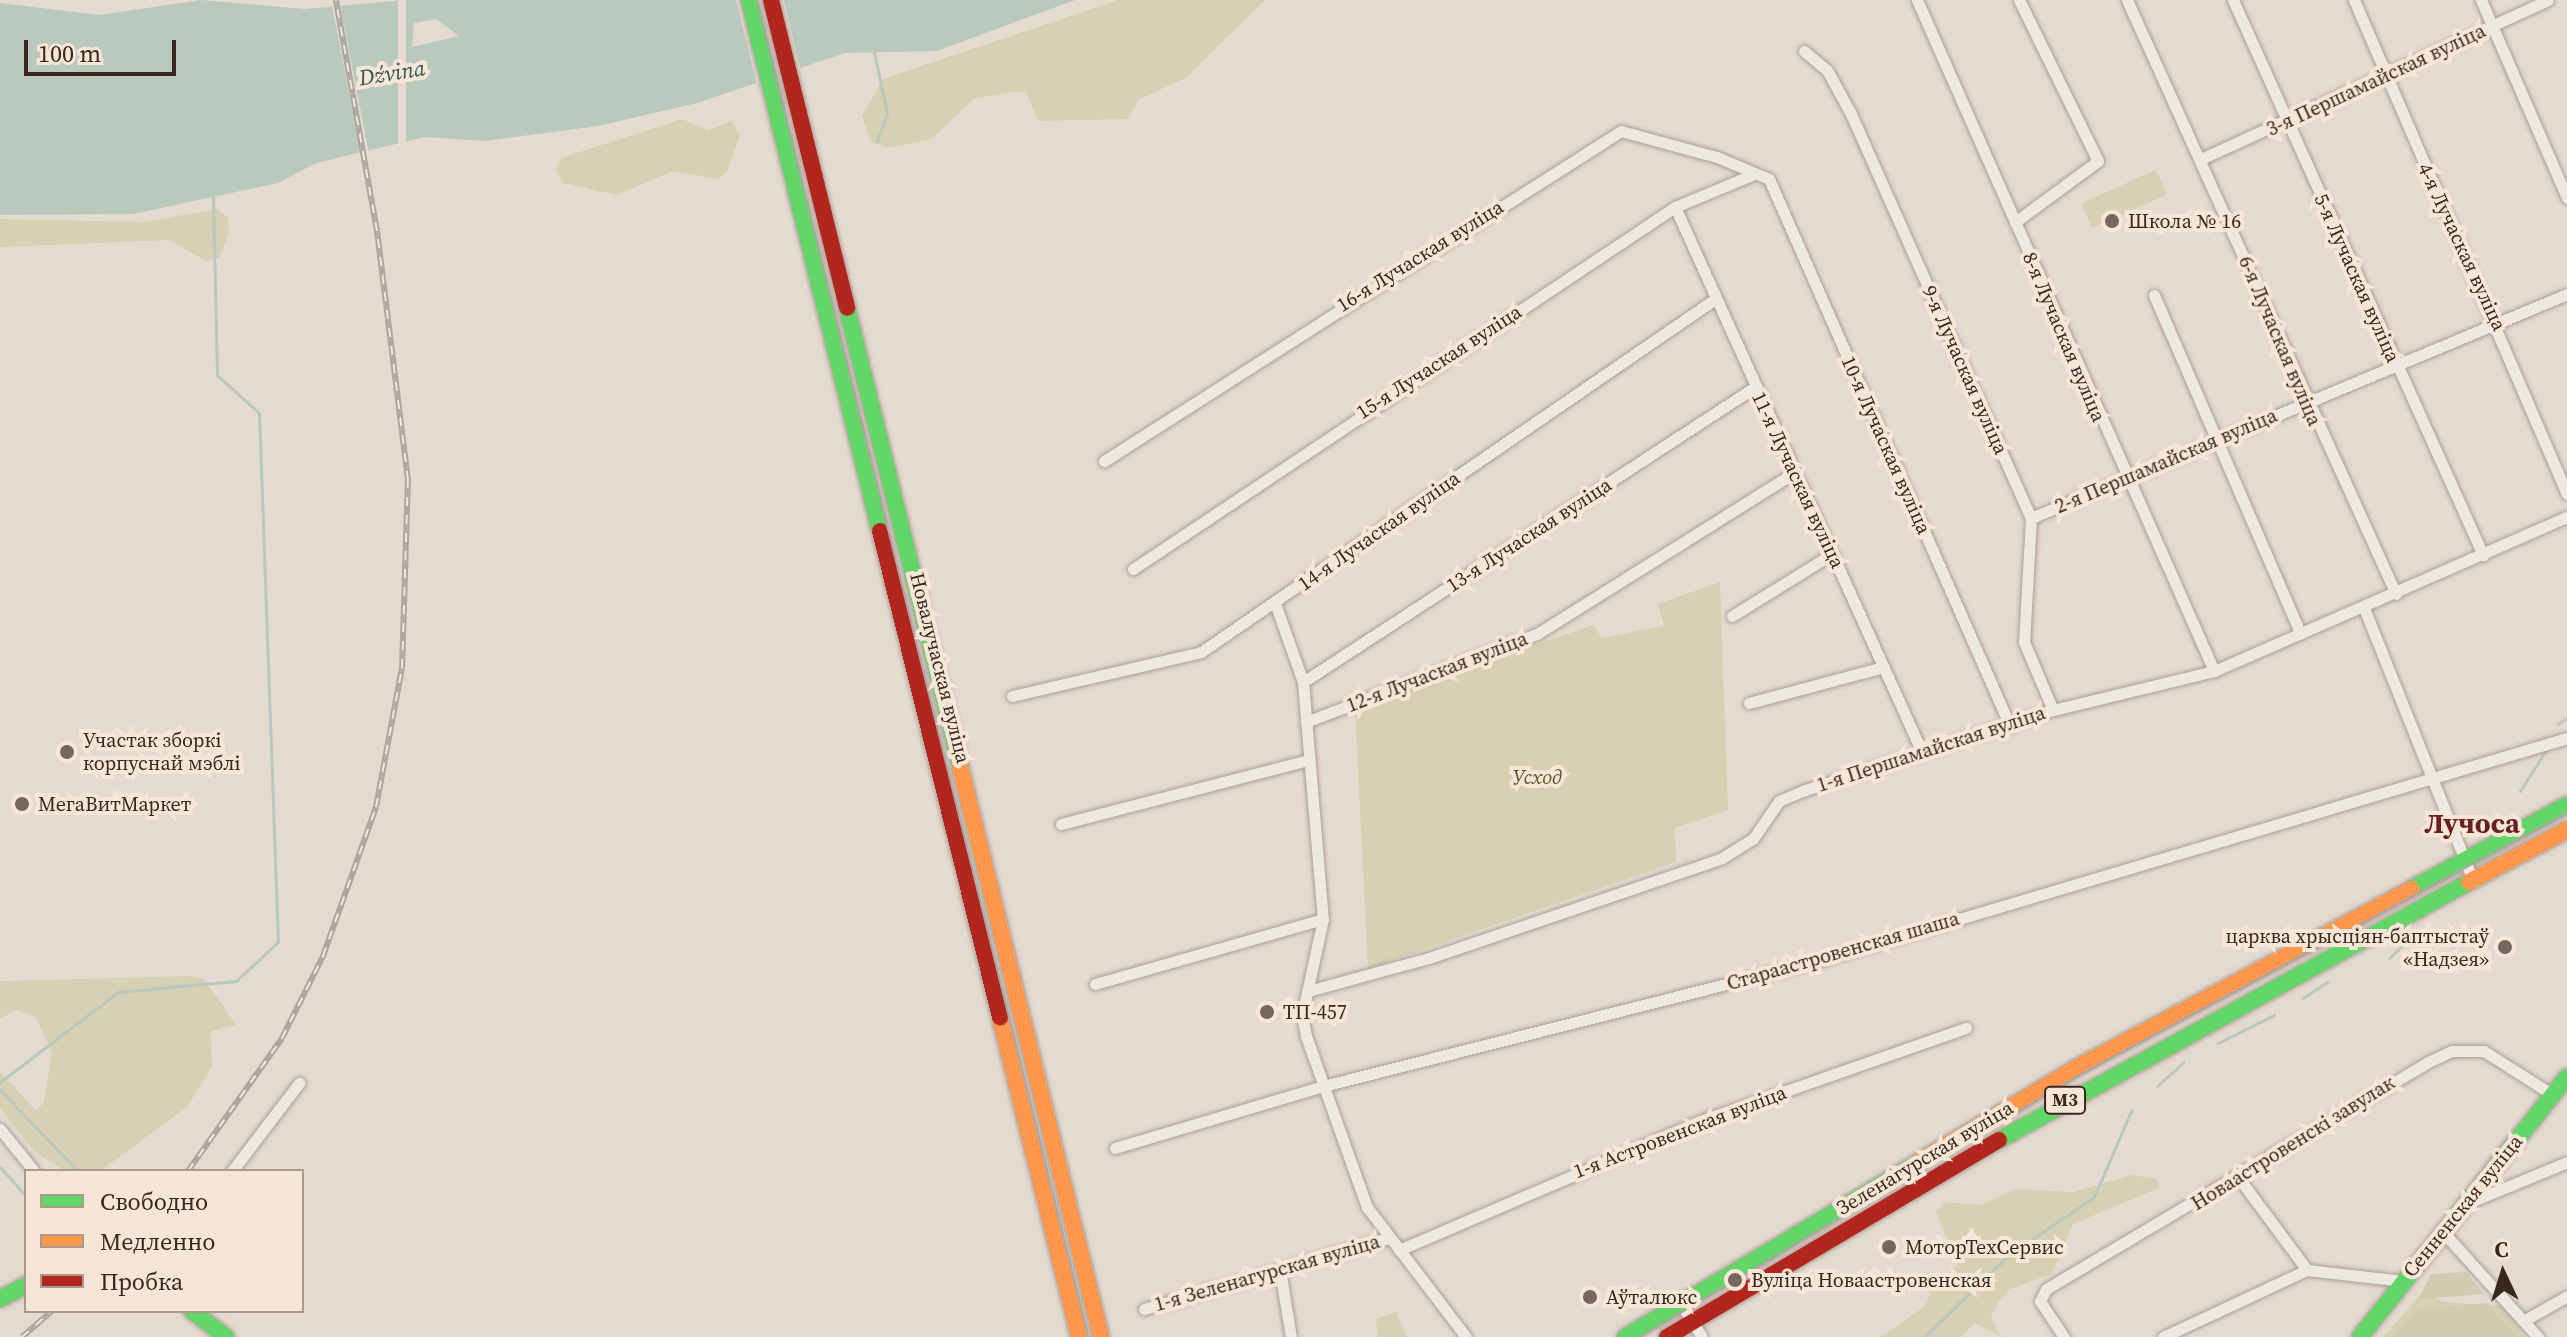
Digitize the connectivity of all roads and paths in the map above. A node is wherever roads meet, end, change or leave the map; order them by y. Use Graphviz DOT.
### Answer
graph roads {
  1 [pos="749,0"];
  2 [pos="771,0"];
  3 [pos="1917,0"];
  4 [pos="2019,0"];
  5 [pos="2127,0"];
  6 [pos="2233,0"];
  7 [pos="2354,0"];
  8 [pos="2481,0"];
  9 [pos="2548,0"];
  10 [pos="2491,25"];
  11 [pos="1804,51"];
  12 [pos="2388,74"];
  13 [pos="2286,119"];
  14 [pos="2203,158"];
  15 [pos="1755,174"];
  16 [pos="2567,198"];
  17 [pos="1675,207"];
  18 [pos="2015,222"];
  19 [pos="2567,294"];
  20 [pos="2154,295"];
  21 [pos="1715,299"];
  22 [pos="2498,325"];
  23 [pos="2397,366"];
  24 [pos="1755,387"];
  25 [pos="871,390"];
  26 [pos="850,395"];
  27 [pos="2305,403"];
  28 [pos="2216,441"];
  29 [pos="1104,461"];
  30 [pos="1795,472"];
  31 [pos="2123,478"];
  32 [pos="2567,494"];
  33 [pos="2567,517"];
  34 [pos="2031,518"];
  35 [pos="1832,554"];
  36 [pos="2483,555"];
  37 [pos="1133,569"];
  38 [pos="2396,594"];
  39 [pos="1275,603"];
  40 [pos="2364,608"];
  41 [pos="1732,616"];
  42 [pos="2301,634"];
  43 [pos="1883,667"];
  44 [pos="2214,671"];
  45 [pos="1303,682"];
  46 [pos="1012,696"];
  47 [pos="1749,703"];
  48 [pos="2053,710"];
  49 [pos="1306,722"];
  50 [pos="2010,726"];
  51 [pos="2567,738"];
  52 [pos="1922,752"];
  53 [pos="1308,760"];
  54 [pos="2431,777"];
  55 [pos="2567,805"];
  56 [pos="1061,824"];
  57 [pos="2567,830"];
  58 [pos="2463,860"];
  59 [pos="2473,881"];
  60 [pos="1323,919"];
  61 [pos="1095,984"];
  62 [pos="1308,991"];
  63 [pos="1966,1028"];
  64 [pos="2567,1077"];
  65 [pos="299,1083"];
  66 [pos="1323,1086"];
  67 [pos="2553,1095"];
  68 [pos="0,1129"];
  69 [pos="1115,1148"];
  70 [pos="2567,1162"];
  71 [pos="1912,1165"];
  72 [pos="32,1169"];
  73 [pos="234,1169"];
  74 [pos="2238,1177"];
  75 [pos="1923,1183"];
  76 [pos="2464,1204"];
  77 [pos="2443,1232"];
  78 [pos="1389,1238"];
  79 [pos="1399,1250"];
  80 [pos="1280,1270"];
  81 [pos="2307,1270"];
  82 [pos="2403,1281"];
  83 [pos="24,1286"];
  84 [pos="2567,1296"];
  85 [pos="0,1299"];
  86 [pos="1680,1303"];
  87 [pos="1144,1309"];
  88 [pos="195,1313"];
  89 [pos="2525,1320"];
  90 [pos="1692,1321"];
  91 [pos="1467,1336"];
  92 [pos="1628,1336"];
  93 [pos="226,1337"];
  94 [pos="1079,1337"];
  95 [pos="1101,1337"];
  96 [pos="1291,1337"];
  97 [pos="1667,1337"];
  98 [pos="1702,1337"];
  99 [pos="2064,1337"];
  100 [pos="2163,1337"];
  101 [pos="2360,1337"];
  102 [pos="2538,1337"];
  1 -- 26 [label="main road, Новалучаская вуліца"];
  2 -- 25 [label="main road, Новалучаская вуліца"];
  3 -- 18 [label="street, 8-я Лучаская вуліца"];
  4 -- 18 [label="street"];
  5 -- 14 [label="street, 6-я Лучаская вуліца"];
  6 -- 13 [label="street, 5-я Лучаская вуліца"];
  7 -- 12 [label="street, 4-я Лучаская вуліца"];
  8 -- 10 [label="street"];
  9 -- 10 [label="street, 3-я Першамайская вуліца"];
  10 -- 12 [label="street, 3-я Першамайская вуліца"];
  10 -- 16 [label="street"];
  11 -- 34 [label="street, 9-я Лучаская вуліца"];
  12 -- 13 [label="street, 3-я Першамайская вуліца"];
  12 -- 22 [label="street, 4-я Лучаская вуліца"];
  13 -- 14 [label="street, 3-я Першамайская вуліца"];
  13 -- 23 [label="street, 5-я Лучаская вуліца"];
  14 -- 27 [label="street, 6-я Лучаская вуліца"];
  15 -- 17 [label="street, 15-я Лучаская вуліца"];
  15 -- 29 [label="street, 16-я Лучаская вуліца"];
  15 -- 50 [label="street, 10-я Лучаская вуліца"];
  17 -- 21 [label="street, 11-я Лучаская вуліца"];
  17 -- 37 [label="street, 15-я Лучаская вуліца"];
  18 -- 31 [label="street, 8-я Лучаская вуліца"];
  19 -- 22 [label="street, 2-я Першамайская вуліца"];
  20 -- 28 [label="street"];
  21 -- 24 [label="street, 11-я Лучаская вуліца"];
  21 -- 39 [label="street, 14-я Лучаская вуліца"];
  22 -- 23 [label="street, 2-я Першамайская вуліца"];
  22 -- 32 [label="street, 4-я Лучаская вуліца"];
  23 -- 27 [label="street, 2-я Першамайская вуліца"];
  23 -- 36 [label="street, 5-я Лучаская вуліца"];
  24 -- 30 [label="street, 11-я Лучаская вуліца"];
  24 -- 45 [label="street, 13-я Лучаская вуліца"];
  25 -- 26 [label="street"];
  25 -- 95 [label="main road, Новалучаская вуліца"];
  26 -- 94 [label="main road, Новалучаская вуліца"];
  27 -- 28 [label="street, 2-я Першамайская вуліца"];
  27 -- 38 [label="street, 6-я Лучаская вуліца"];
  28 -- 31 [label="street, 2-я Першамайская вуліца"];
  28 -- 42 [label="street"];
  30 -- 35 [label="street, 11-я Лучаская вуліца"];
  30 -- 49 [label="street, 12-я Лучаская вуліца"];
  31 -- 34 [label="street, 2-я Першамайская вуліца"];
  31 -- 44 [label="street, 8-я Лучаская вуліца"];
  33 -- 36 [label="street, 1-я Першамайская вуліца"];
  34 -- 48 [label="street, 9-я Лучаская вуліца"];
  35 -- 41 [label="street"];
  35 -- 43 [label="street, 11-я Лучаская вуліца"];
  36 -- 38 [label="street, 1-я Першамайская вуліца"];
  38 -- 40 [label="street, 1-я Першамайская вуліца"];
  39 -- 45 [label="street"];
  39 -- 46 [label="street, 14-я Лучаская вуліца"];
  40 -- 42 [label="street, 1-я Першамайская вуліца"];
  40 -- 54 [label="street"];
  42 -- 44 [label="street, 1-я Першамайская вуліца"];
  43 -- 47 [label="street"];
  43 -- 52 [label="street, 11-я Лучаская вуліца"];
  44 -- 48 [label="street, 1-я Першамайская вуліца"];
  45 -- 49 [label="street"];
  48 -- 50 [label="street, 1-я Першамайская вуліца"];
  49 -- 53 [label="street"];
  50 -- 52 [label="street, 1-я Першамайская вуліца"];
  51 -- 54 [label="street, Стараастровенская шаша"];
  52 -- 62 [label="street, 1-я Першамайская вуліца"];
  53 -- 56 [label="street"];
  53 -- 60 [label="street"];
  54 -- 58 [label="street"];
  54 -- 66 [label="street, Стараастровенская шаша"];
  55 -- 58 [label="main road, Зеленагурская вуліца / М3"];
  57 -- 59 [label="main road, Зеленагурская вуліца / М3"];
  58 -- 59 [label="street"];
  58 -- 71 [label="main road, Зеленагурская вуліца / М3"];
  59 -- 75 [label="main road, Зеленагурская вуліца / М3"];
  60 -- 61 [label="street"];
  60 -- 62 [label="street"];
  62 -- 66 [label="street"];
  63 -- 79 [label="street, 1-я Астровенская вуліца"];
  64 -- 67 [label="main road, Сенненская вуліца"];
  65 -- 73 [label="street"];
  66 -- 69 [label="street, Стараастровенская шаша"];
  66 -- 78 [label="street"];
  67 -- 74 [label="street, Новаастровенскі завулак"];
  67 -- 76 [label="main road, Сенненская вуліца"];
  68 -- 72 [label="street"];
  70 -- 76 [label="street"];
  71 -- 75 [label="street"];
  71 -- 86 [label="main road, Зеленагурская вуліца / М3"];
  74 -- 81 [label="street"];
  74 -- 99 [label="street, Новаастровенскі завулак"];
  75 -- 90 [label="main road, Зеленагурская вуліца / М3"];
  76 -- 77 [label="main road, Сенненская вуліца"];
  77 -- 82 [label="main road, Сенненская вуліца"];
  77 -- 89 [label="street"];
  78 -- 79 [label="street"];
  78 -- 80 [label="street, 1-я Зеленагурская вуліца"];
  79 -- 91 [label="street"];
  80 -- 87 [label="street, 1-я Зеленагурская вуліца"];
  80 -- 96 [label="street"];
  81 -- 82 [label="street"];
  81 -- 100 [label="street"];
  82 -- 101 [label="main road, Сенненская вуліца"];
  83 -- 85 [label="main road"];
  84 -- 89 [label="street"];
  86 -- 90 [label="street"];
  86 -- 92 [label="main road, Зеленагурская вуліца / М3"];
  88 -- 93 [label="main road"];
  89 -- 102 [label="street"];
  90 -- 97 [label="main road, Зеленагурская вуліца / М3"];
  90 -- 98 [label="street"];
}
